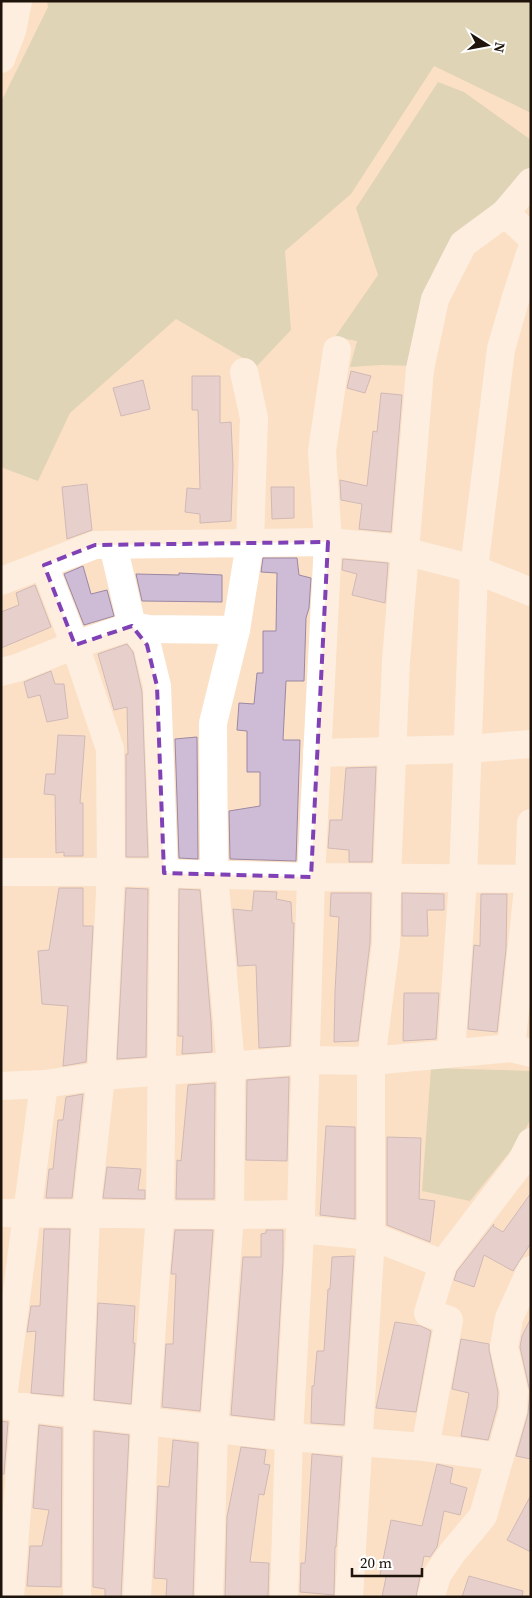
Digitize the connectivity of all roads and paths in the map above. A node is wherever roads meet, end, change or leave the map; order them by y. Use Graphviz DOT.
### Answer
graph roads {
  1 [pos="18,1"];
  2 [pos="1,59"];
  3 [pos="531,182"];
  4 [pos="505,213"];
  5 [pos="531,237"];
  6 [pos="531,251"];
  7 [pos="338,350"];
  8 [pos="244,372"];
  9 [pos="328,542"];
  10 [pos="250,543"];
  11 [pos="113,545"];
  12 [pos="404,552"];
  13 [pos="44,565"];
  14 [pos="474,569"];
  15 [pos="1,581"];
  16 [pos="531,592"];
  17 [pos="132,626"];
  18 [pos="236,630"];
  19 [pos="75,645"];
  20 [pos="1,672"];
  21 [pos="531,744"];
  22 [pos="467,749"];
  23 [pos="392,752"];
  24 [pos="317,753"];
  25 [pos="531,823"];
  26 [pos="1,872"];
  27 [pos="111,872"];
  28 [pos="164,873"];
  29 [pos="214,874"];
  30 [pos="311,877"];
  31 [pos="387,878"];
  32 [pos="464,879"];
  33 [pos="530,879"];
  34 [pos="521,1050"];
  35 [pos="451,1053"];
  36 [pos="306,1060"];
  37 [pos="371,1061"];
  38 [pos="231,1066"];
  39 [pos="162,1071"];
  40 [pos="101,1076"];
  41 [pos="44,1084"];
  42 [pos="1,1086"];
  43 [pos="531,1142"];
  44 [pos="1,1213"];
  45 [pos="28,1213"];
  46 [pos="86,1214"];
  47 [pos="160,1215"];
  48 [pos="230,1215"];
  49 [pos="301,1222"];
  50 [pos="370,1236"];
  51 [pos="443,1264"];
  52 [pos="531,1270"];
  53 [pos="9,1406"];
  54 [pos="78,1413"];
  55 [pos="144,1421"];
  56 [pos="214,1428"];
  57 [pos="289,1437"];
  58 [pos="358,1442"];
  59 [pos="425,1447"];
  60 [pos="500,1457"];
  61 [pos="10,1597"];
  62 [pos="77,1597"];
  63 [pos="137,1597"];
  64 [pos="209,1597"];
  65 [pos="284,1597"];
  66 [pos="348,1597"];
  67 [pos="431,1597"];
  1 -- 2 [label="street"];
  3 -- 4 [label="street"];
  4 -- 5 [label="street"];
  4 -- 12 [label="street"];
  6 -- 14 [label="street"];
  7 -- 9 [label="street"];
  8 -- 10 [label="street"];
  9 -- 10 [label="street"];
  9 -- 12 [label="street"];
  9 -- 24 [label="street"];
  10 -- 11 [label="street"];
  10 -- 18 [label="street"];
  11 -- 13 [label="street"];
  11 -- 17 [label="street"];
  12 -- 14 [label="street"];
  12 -- 23 [label="street"];
  13 -- 15 [label="street"];
  13 -- 19 [label="street"];
  14 -- 16 [label="street"];
  14 -- 22 [label="street"];
  17 -- 18 [label="street"];
  17 -- 19 [label="street"];
  17 -- 28 [label="street"];
  18 -- 29 [label="street"];
  19 -- 20 [label="street"];
  19 -- 27 [label="street"];
  21 -- 22 [label="street"];
  22 -- 23 [label="street"];
  22 -- 32 [label="street"];
  23 -- 24 [label="street"];
  23 -- 31 [label="street"];
  24 -- 30 [label="street"];
  25 -- 33 [label="street"];
  26 -- 27 [label="street"];
  27 -- 28 [label="street"];
  27 -- 40 [label="street"];
  28 -- 29 [label="street"];
  28 -- 39 [label="street"];
  29 -- 30 [label="street"];
  29 -- 38 [label="street"];
  30 -- 31 [label="street"];
  30 -- 36 [label="street"];
  31 -- 32 [label="street"];
  31 -- 37 [label="street"];
  32 -- 33 [label="street"];
  32 -- 35 [label="street"];
  33 -- 34 [label="street"];
  34 -- 35 [label="street"];
  35 -- 37 [label="street"];
  36 -- 37 [label="street"];
  36 -- 38 [label="street"];
  36 -- 49 [label="street"];
  37 -- 50 [label="street"];
  38 -- 39 [label="street"];
  38 -- 48 [label="street"];
  39 -- 40 [label="street"];
  39 -- 47 [label="street"];
  40 -- 41 [label="street"];
  40 -- 46 [label="street"];
  41 -- 42 [label="street"];
  41 -- 45 [label="street"];
  43 -- 51 [label="street"];
  44 -- 45 [label="street"];
  45 -- 46 [label="street"];
  45 -- 53 [label="street"];
  46 -- 47 [label="street"];
  46 -- 54 [label="street"];
  47 -- 48 [label="street"];
  47 -- 55 [label="street"];
  48 -- 49 [label="street"];
  48 -- 56 [label="street"];
  49 -- 50 [label="street"];
  49 -- 57 [label="street"];
  50 -- 51 [label="street"];
  50 -- 58 [label="street"];
  51 -- 59 [label="street"];
  52 -- 60 [label="street"];
  53 -- 54 [label="street"];
  53 -- 61 [label="street"];
  54 -- 55 [label="street"];
  54 -- 62 [label="street"];
  55 -- 56 [label="street"];
  55 -- 63 [label="street"];
  56 -- 57 [label="street"];
  56 -- 64 [label="street"];
  57 -- 58 [label="street"];
  57 -- 65 [label="street"];
  58 -- 59 [label="street"];
  58 -- 66 [label="street"];
  59 -- 60 [label="street"];
  60 -- 67 [label="street"];
}
